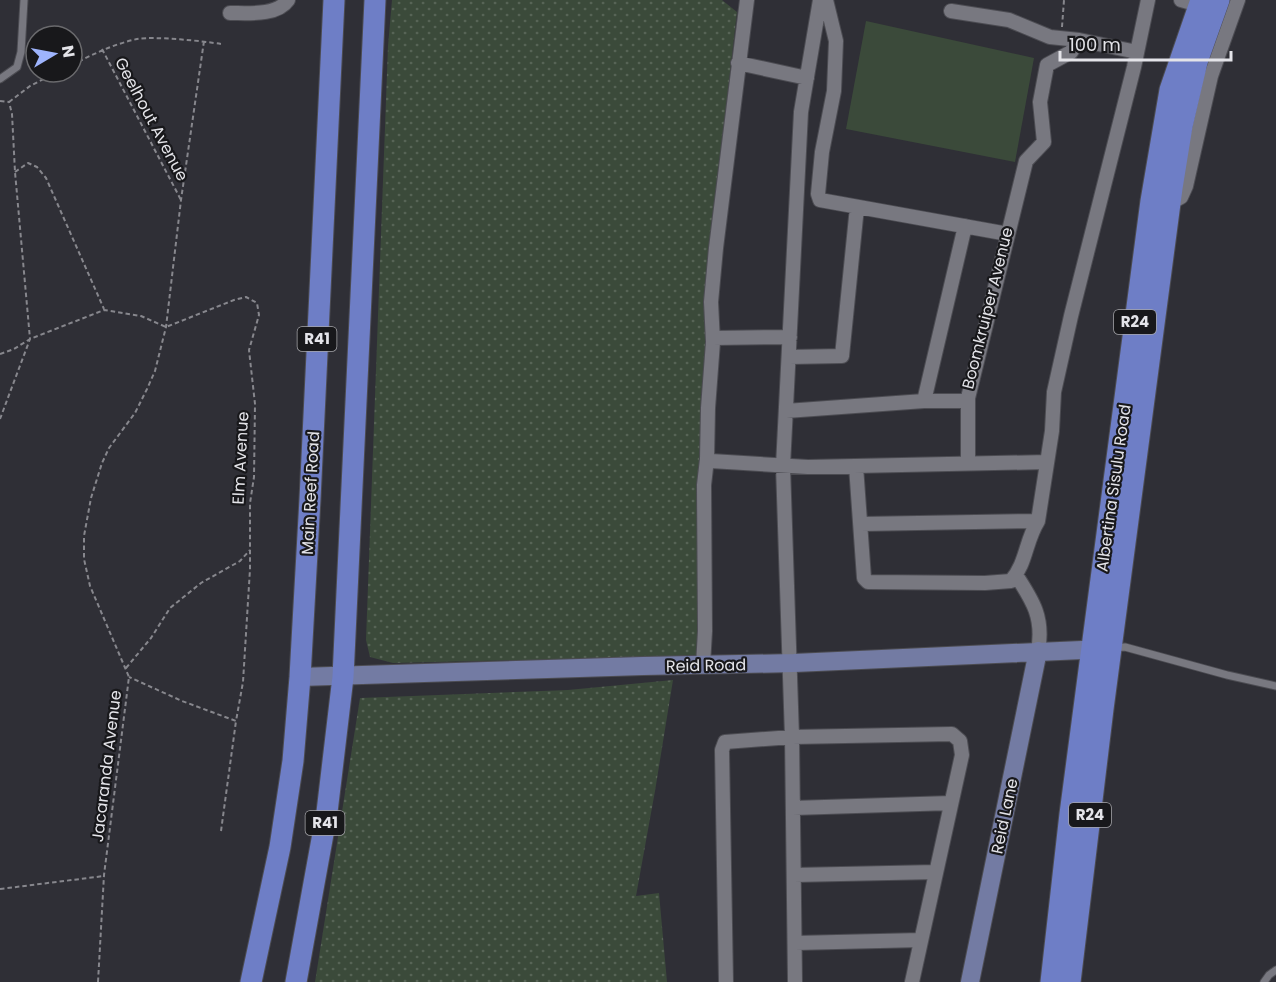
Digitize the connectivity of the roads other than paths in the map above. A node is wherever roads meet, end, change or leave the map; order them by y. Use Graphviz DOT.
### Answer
graph roads {
  1 [pos="24,0"];
  2 [pos="288,0"];
  3 [pos="334,0"];
  4 [pos="375,0"];
  5 [pos="747,0"];
  6 [pos="820,0"];
  7 [pos="826,0"];
  8 [pos="1148,0"];
  9 [pos="1238,0"];
  10 [pos="1200,1"];
  11 [pos="951,11"];
  12 [pos="230,13"];
  13 [pos="1079,40"];
  14 [pos="1137,52"];
  15 [pos="738,63"];
  16 [pos="807,78"];
  17 [pos="0,79"];
  18 [pos="1161,202"];
  19 [pos="857,207"];
  20 [pos="965,226"];
  21 [pos="1008,234"];
  22 [pos="790,337"];
  23 [pos="713,338"];
  24 [pos="789,357"];
  25 [pos="924,401"];
  26 [pos="968,401"];
  27 [pos="786,411"];
  28 [pos="711,461"];
  29 [pos="1047,462"];
  30 [pos="968,464"];
  31 [pos="783,466"];
  32 [pos="856,466"];
  33 [pos="1038,522"];
  34 [pos="861,524"];
  35 [pos="1016,574"];
  36 [pos="1102,649"];
  37 [pos="1038,651"];
  38 [pos="788,663"];
  39 [pos="703,665"];
  40 [pos="300,677"];
  41 [pos="343,677"];
  42 [pos="1276,686"];
  43 [pos="792,737"];
  44 [pos="951,803"];
  45 [pos="793,808"];
  46 [pos="936,872"];
  47 [pos="794,875"];
  48 [pos="921,940"];
  49 [pos="795,943"];
  50 [pos="1276,970"];
  51 [pos="251,982"];
  52 [pos="296,982"];
  53 [pos="726,982"];
  54 [pos="795,982"];
  55 [pos="912,982"];
  56 [pos="970,982"];
  57 [pos="1051,982"];
  58 [pos="1070,982"];
  59 [pos="1264,982"];
  1 -- 17 [label="lane"];
  2 -- 12 [label="street"];
  3 -- 40 [label="main road, Main Reef Road / R41"];
  4 -- 41 [label="main road, R41"];
  5 -- 15 [label="street"];
  6 -- 16 [label="street"];
  7 -- 19 [label="street"];
  8 -- 14 [label="street"];
  9 -- 18 [label="street"];
  10 -- 18 [label="main road, Albertina Sisulu Road / R24"];
  11 -- 13 [label="street"];
  13 -- 14 [label="street"];
  13 -- 21 [label="street"];
  14 -- 29 [label="street"];
  15 -- 16 [label="street"];
  15 -- 23 [label="street"];
  16 -- 22 [label="street"];
  18 -- 36 [label="main road, Albertina Sisulu Road / R24"];
  19 -- 20 [label="street"];
  19 -- 24 [label="street"];
  20 -- 21 [label="street"];
  20 -- 25 [label="street"];
  21 -- 26 [label="street"];
  22 -- 23 [label="street"];
  22 -- 24 [label="street"];
  23 -- 39 [label="street"];
  24 -- 27 [label="street"];
  25 -- 26 [label="street"];
  25 -- 27 [label="street"];
  26 -- 30 [label="street"];
  27 -- 31 [label="street"];
  28 -- 31 [label="street"];
  29 -- 30 [label="street"];
  29 -- 33 [label="street"];
  30 -- 32 [label="street"];
  31 -- 32 [label="street"];
  31 -- 38 [label="street"];
  32 -- 34 [label="street"];
  33 -- 34 [label="street"];
  33 -- 35 [label="street"];
  34 -- 35 [label="street"];
  35 -- 37 [label="street"];
  36 -- 37 [label="street, Reid Road"];
  36 -- 42 [label="lane"];
  36 -- 57 [label="main road, Albertina Sisulu Road / R24"];
  36 -- 58 [label="main road, Albertina Sisulu Road / R24"];
  37 -- 38 [label="street, Reid Road"];
  37 -- 56 [label="street, Reid Lane"];
  38 -- 39 [label="street, Reid Road"];
  38 -- 43 [label="street"];
  39 -- 41 [label="street, Reid Road"];
  40 -- 41 [label="street, Reid Road"];
  40 -- 51 [label="main road, Main Reef Road / R41"];
  41 -- 52 [label="main road, R41"];
  43 -- 44 [label="street"];
  43 -- 45 [label="street"];
  43 -- 53 [label="street"];
  44 -- 45 [label="street"];
  44 -- 46 [label="street"];
  45 -- 47 [label="street"];
  46 -- 47 [label="street"];
  46 -- 48 [label="street"];
  47 -- 49 [label="street"];
  48 -- 49 [label="street"];
  48 -- 55 [label="street"];
  49 -- 54 [label="street"];
  50 -- 59 [label="lane"];
}
